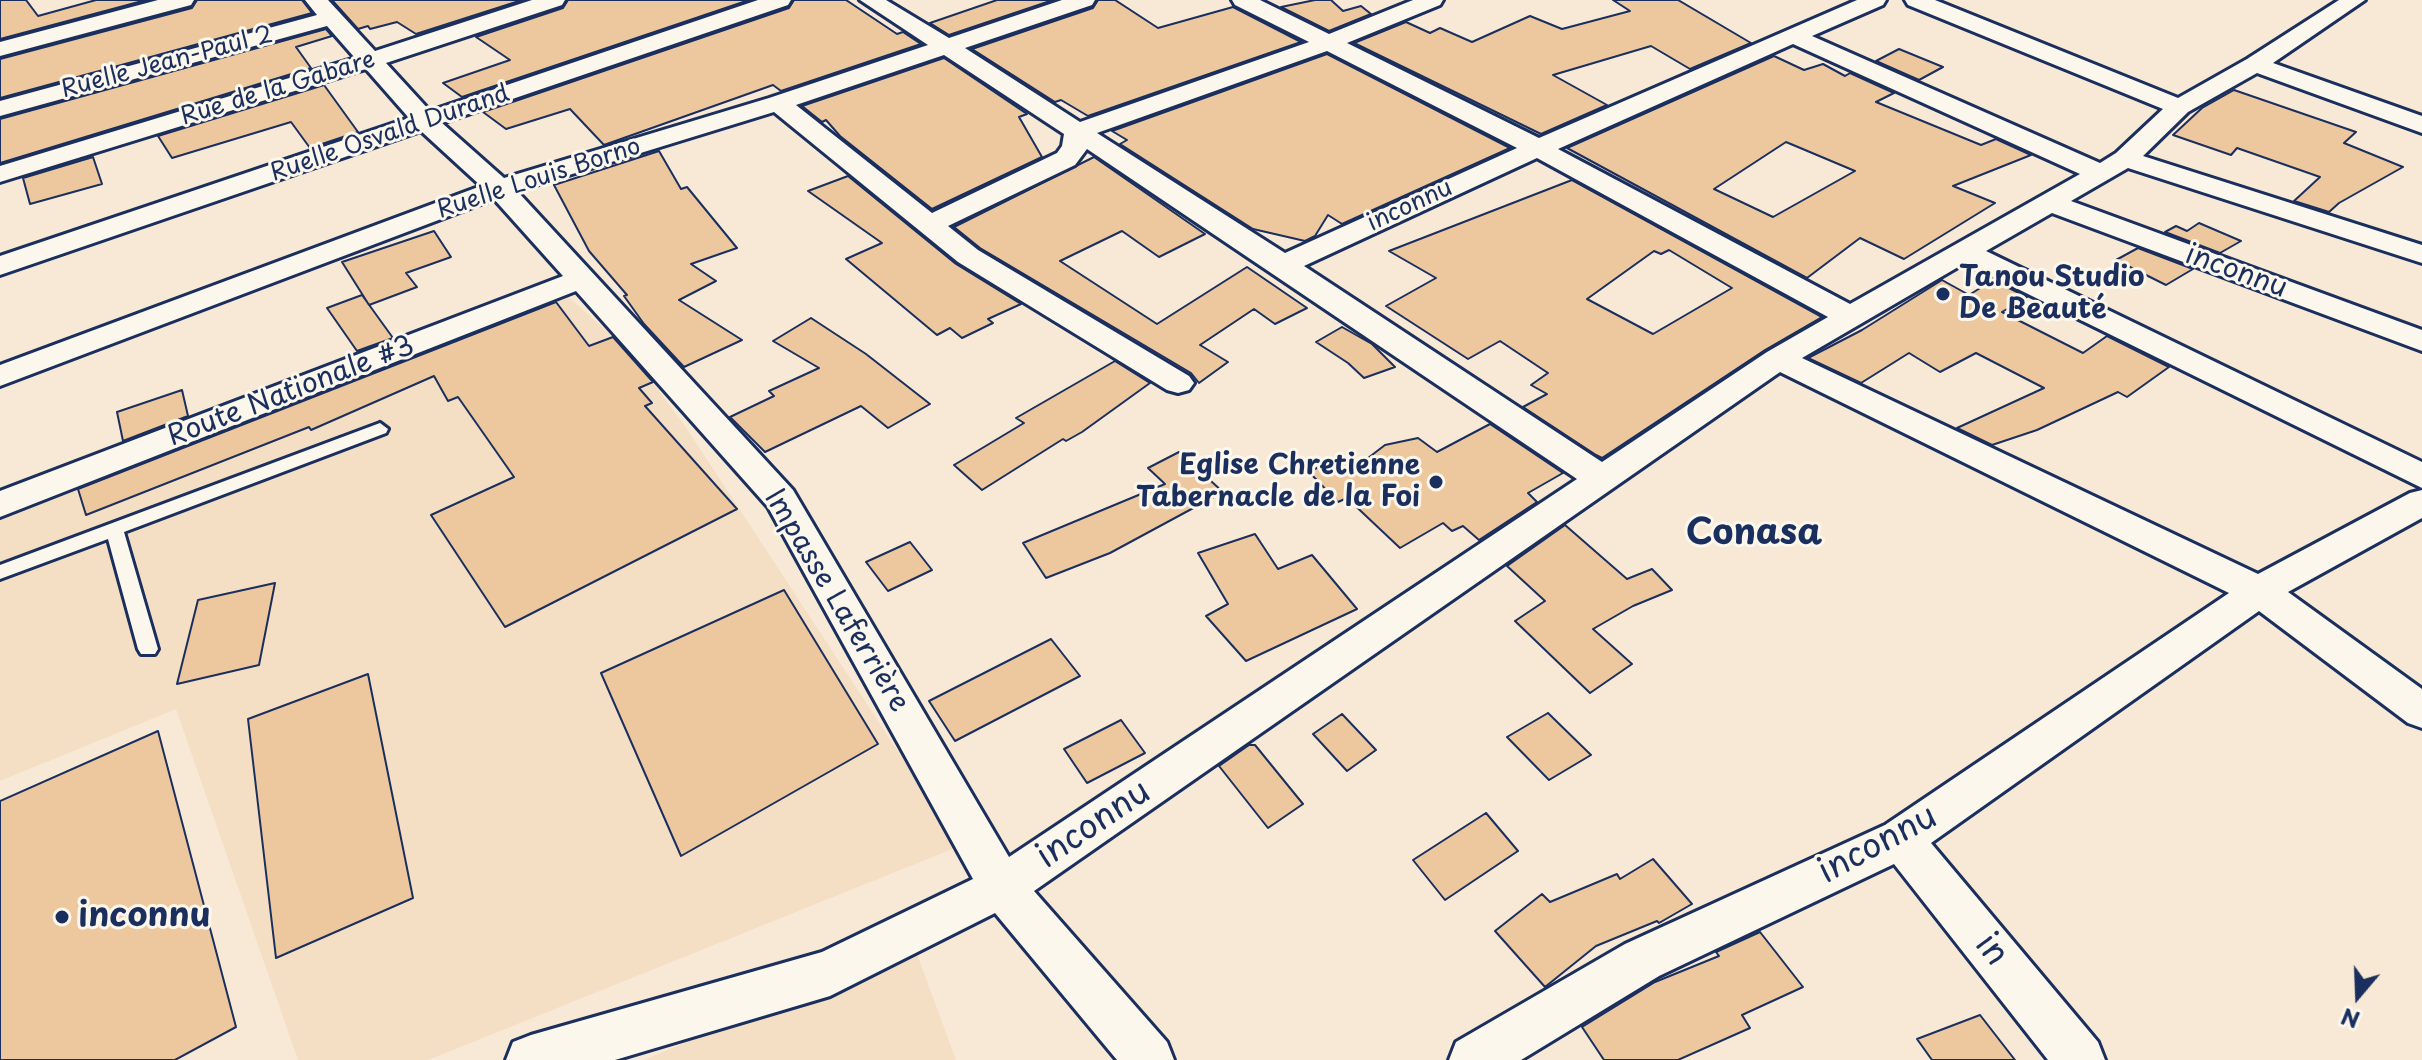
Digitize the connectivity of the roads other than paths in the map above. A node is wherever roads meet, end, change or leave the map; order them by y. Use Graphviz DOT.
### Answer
graph roads {
  1 [pos="183,0"];
  2 [pos="554,0"];
  3 [pos="780,0"];
  4 [pos="871,0"];
  5 [pos="1084,0"];
  6 [pos="1243,0"];
  7 [pos="1432,0"];
  8 [pos="1875,0"];
  9 [pos="1916,0"];
  10 [pos="2354,0"];
  11 [pos="325,9"];
  12 [pos="1793,36"];
  13 [pos="1326,44"];
  14 [pos="945,45"];
  15 [pos="0,49"];
  16 [pos="372,60"];
  17 [pos="2255,64"];
  18 [pos="778,103"];
  19 [pos="2179,107"];
  20 [pos="0,109"];
  21 [pos="427,123"];
  22 [pos="2422,125"];
  23 [pos="1077,131"];
  24 [pos="1538,148"];
  25 [pos="2113,166"];
  26 [pos="0,174"];
  27 [pos="499,188"];
  28 [pos="2051,203"];
  29 [pos="929,225"];
  30 [pos="1965,252"];
  31 [pos="2422,254"];
  32 [pos="1283,265"];
  33 [pos="0,266"];
  34 [pos="581,279"];
  35 [pos="1849,316"];
  36 [pos="2422,341"];
  37 [pos="1778,359"];
  38 [pos="0,376"];
  39 [pos="1178,383"];
  40 [pos="380,429"];
  41 [pos="2422,476"];
  42 [pos="1602,479"];
  43 [pos="2422,502"];
  44 [pos="0,505"];
  45 [pos="114,529"];
  46 [pos="0,572"];
  47 [pos="2259,591"];
  48 [pos="148,649"];
  49 [pos="2422,711"];
  50 [pos="1901,839"];
  51 [pos="1002,887"];
  52 [pos="531,1060"];
  53 [pos="1149,1060"];
  54 [pos="1474,1060"];
  55 [pos="2080,1060"];
  1 -- 15 [label="street"];
  2 -- 16 [label="street, Rue de la Gabare"];
  3 -- 21 [label="street, Ruelle Osvald Durand"];
  4 -- 14 [label="street"];
  5 -- 14 [label="street, Ruelle Louis Borno"];
  6 -- 13 [label="street"];
  7 -- 13 [label="street"];
  8 -- 12 [label="street, inconnu"];
  9 -- 19 [label="street"];
  10 -- 17 [label="street, inconnu"];
  11 -- 16 [label="street, Impasse Laferrière"];
  11 -- 20 [label="street, Ruelle Jean-Paul 2"];
  12 -- 24 [label="street, inconnu"];
  12 -- 25 [label="street"];
  13 -- 23 [label="street"];
  13 -- 24 [label="street"];
  14 -- 18 [label="street, Ruelle Louis Borno"];
  14 -- 23 [label="street"];
  16 -- 21 [label="street, Impasse Laferrière"];
  16 -- 26 [label="street, Rue de la Gabare"];
  17 -- 19 [label="street, inconnu"];
  17 -- 22 [label="street"];
  18 -- 27 [label="street, Ruelle Louis Borno"];
  18 -- 29 [label="street"];
  19 -- 25 [label="street, inconnu"];
  21 -- 27 [label="street, Impasse Laferrière"];
  21 -- 33 [label="street, Ruelle Osvald Durand"];
  23 -- 29 [label="street"];
  23 -- 32 [label="street"];
  24 -- 32 [label="street, inconnu"];
  24 -- 35 [label="street"];
  25 -- 28 [label="street, inconnu"];
  25 -- 31 [label="street"];
  27 -- 34 [label="street, Impasse Laferrière"];
  27 -- 38 [label="street, Ruelle Louis Borno"];
  28 -- 30 [label="street, inconnu"];
  28 -- 36 [label="street, inconnu"];
  29 -- 39 [label="street"];
  30 -- 35 [label="street, inconnu"];
  30 -- 41 [label="street"];
  32 -- 42 [label="street"];
  34 -- 44 [label="street, Route Nationale #3"];
  34 -- 51 [label="street, Impasse Laferrière"];
  35 -- 37 [label="street, inconnu"];
  37 -- 42 [label="street, inconnu"];
  37 -- 47 [label="street"];
  40 -- 45 [label="lane"];
  42 -- 51 [label="street, inconnu"];
  43 -- 47 [label="street, inconnu"];
  45 -- 46 [label="lane"];
  45 -- 48 [label="lane"];
  47 -- 49 [label="street"];
  47 -- 50 [label="street, inconnu"];
  50 -- 54 [label="street, inconnu"];
  50 -- 55 [label="street, in"];
  51 -- 52 [label="street, inconnu"];
  51 -- 53 [label="street, Impasse Laferrière"];
}
